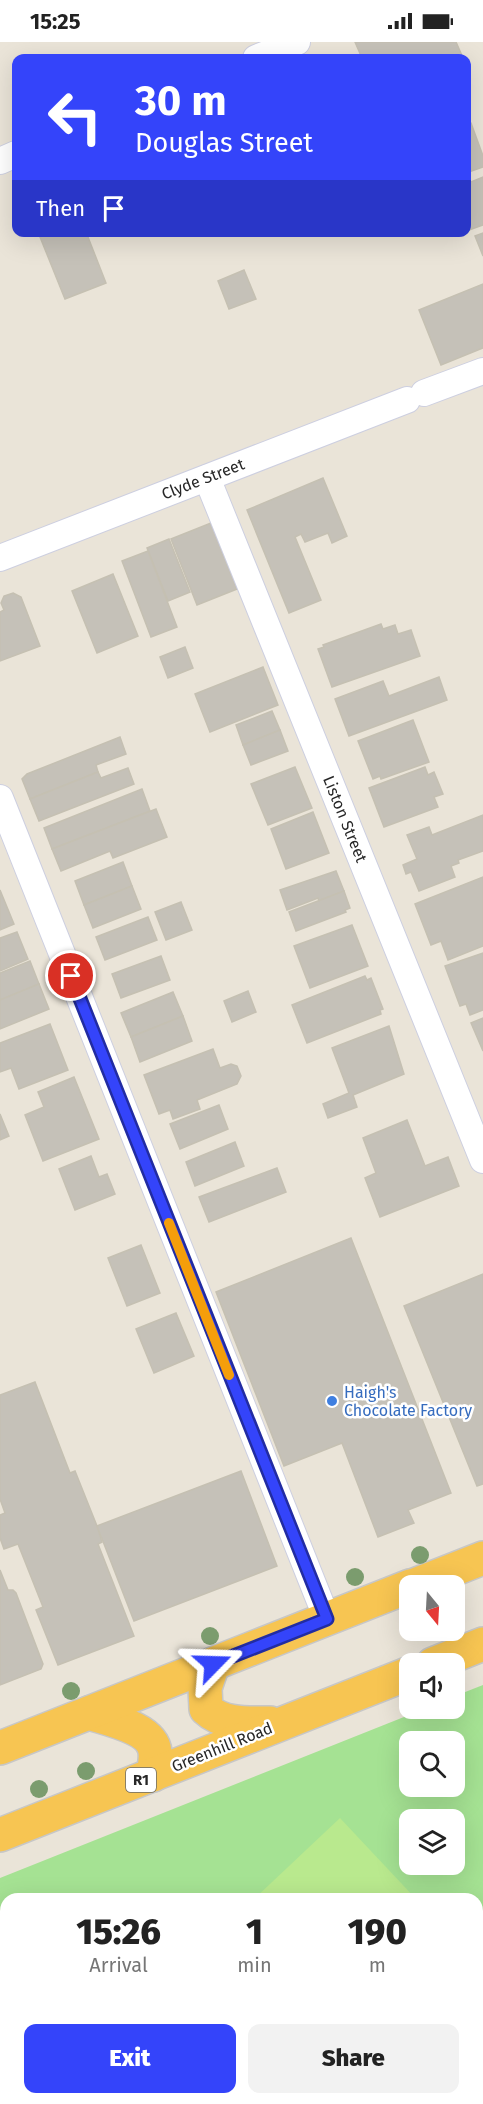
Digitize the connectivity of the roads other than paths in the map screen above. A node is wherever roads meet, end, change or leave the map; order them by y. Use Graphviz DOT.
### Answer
graph roads {
  1 [pos="297,42"];
  2 [pos="266,54"];
  3 [pos="483,371"];
  4 [pos="207,478"];
  5 [pos="0,558"];
  6 [pos="0,798"];
  7 [pos="483,1160"];
  8 [pos="483,1557"];
  9 [pos="438,1575"];
  10 [pos="399,1591"];
  11 [pos="327,1619"];
  12 [pos="483,1644"];
  13 [pos="460,1653"];
  14 [pos="213,1664"];
  15 [pos="399,1677"];
  16 [pos="89,1713"];
  17 [pos="281,1723"];
  18 [pos="0,1748"];
  19 [pos="153,1775"];
  20 [pos="0,1835"];
  1 -- 2 [label="street"];
  3 -- 4 [label="street, Clyde Street"];
  4 -- 5 [label="street, Clyde Street"];
  4 -- 7 [label="street, Liston Street"];
  6 -- 11 [label="street"];
  8 -- 9 [label="highway"];
  10 -- 11 [label="highway"];
  11 -- 14 [label="highway"];
  12 -- 13 [label="highway"];
  14 -- 16 [label="highway"];
  14 -- 17 [label="highway"];
  15 -- 17 [label="highway, Greenhill Road / R1"];
  16 -- 18 [label="highway"];
  16 -- 19 [label="highway"];
  17 -- 19 [label="highway, Greenhill Road / R1"];
  19 -- 20 [label="highway, Greenhill Road / R1"];
}
